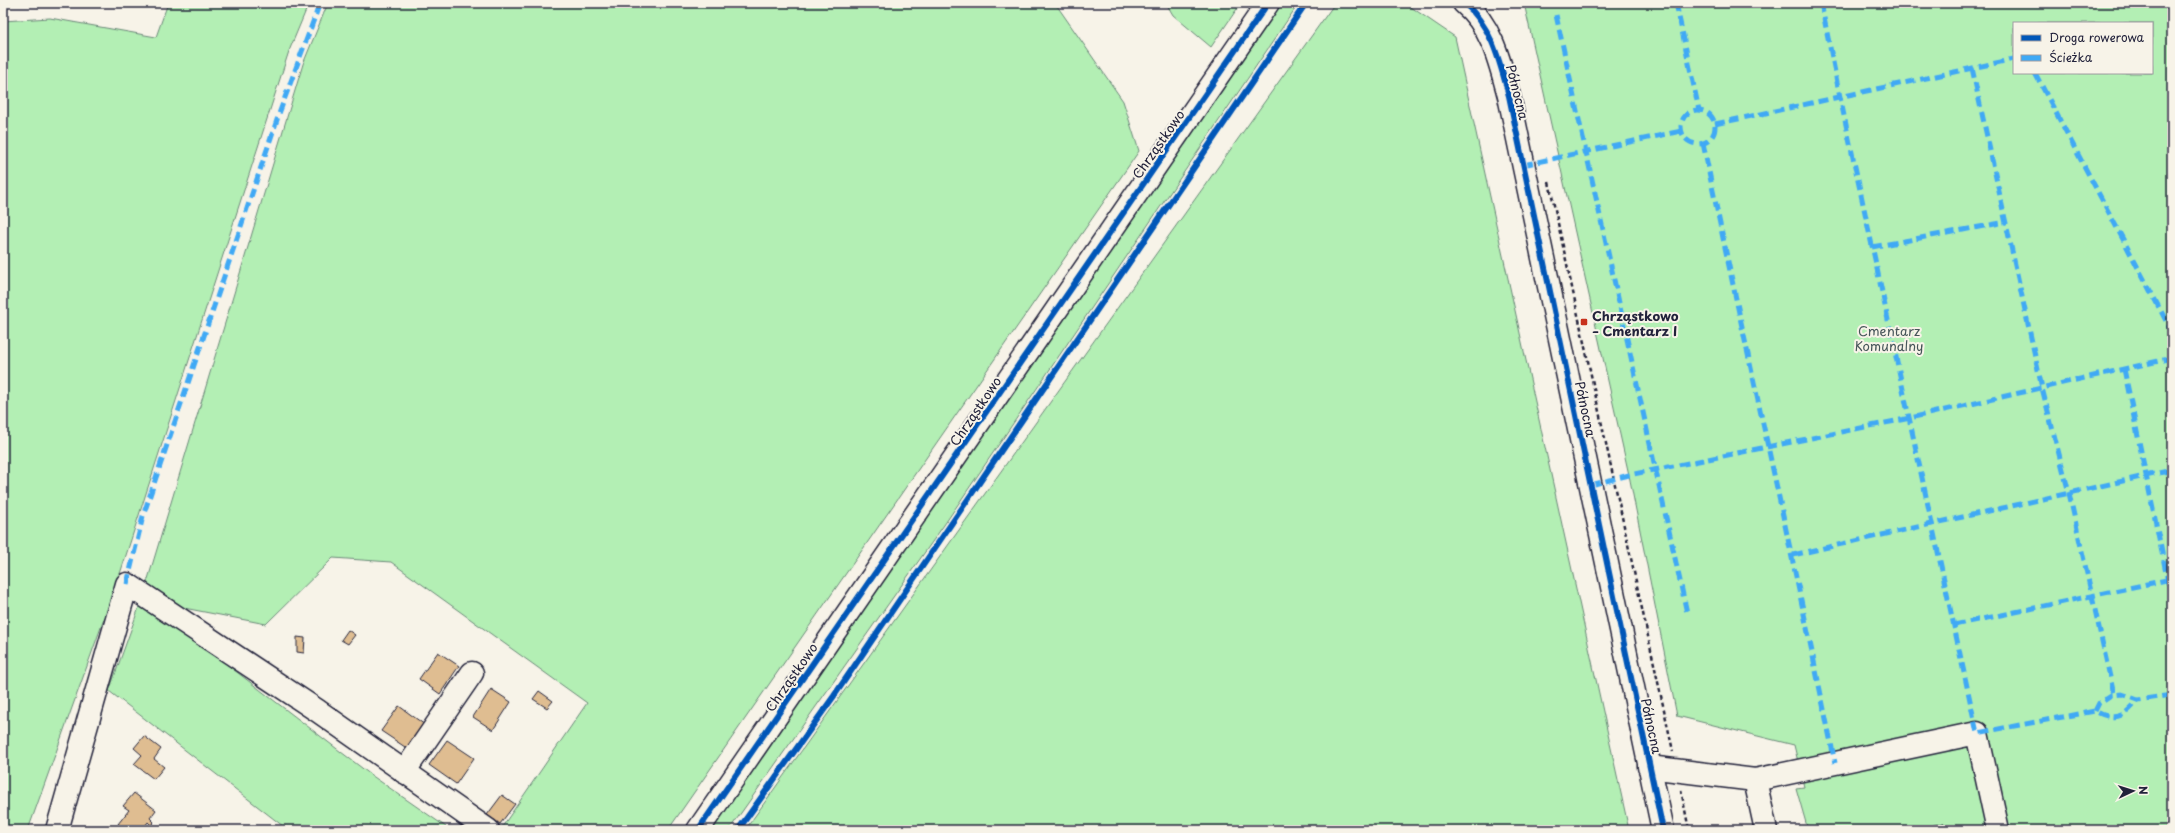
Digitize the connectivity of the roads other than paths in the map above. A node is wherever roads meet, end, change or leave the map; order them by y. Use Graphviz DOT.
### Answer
graph roads {
  1 [pos="1268,3"];
  2 [pos="1464,3"];
  3 [pos="472,673"];
  4 [pos="1649,767"];
  5 [pos="404,772"];
  6 [pos="1755,780"];
  7 [pos="57,830"];
  8 [pos="488,830"];
  9 [pos="698,830"];
  10 [pos="1663,830"];
  11 [pos="1766,830"];
  12 [pos="1998,830"];
  1 -- 9 [label="street, Chrząstkowo"];
  2 -- 4 [label="street, Północna"];
  3 -- 5 [label="street"];
  4 -- 6 [label="street"];
  4 -- 10 [label="street, Północna"];
  5 -- 7 [label="street"];
  5 -- 8 [label="street"];
  6 -- 11 [label="street"];
  6 -- 12 [label="street"];
}
